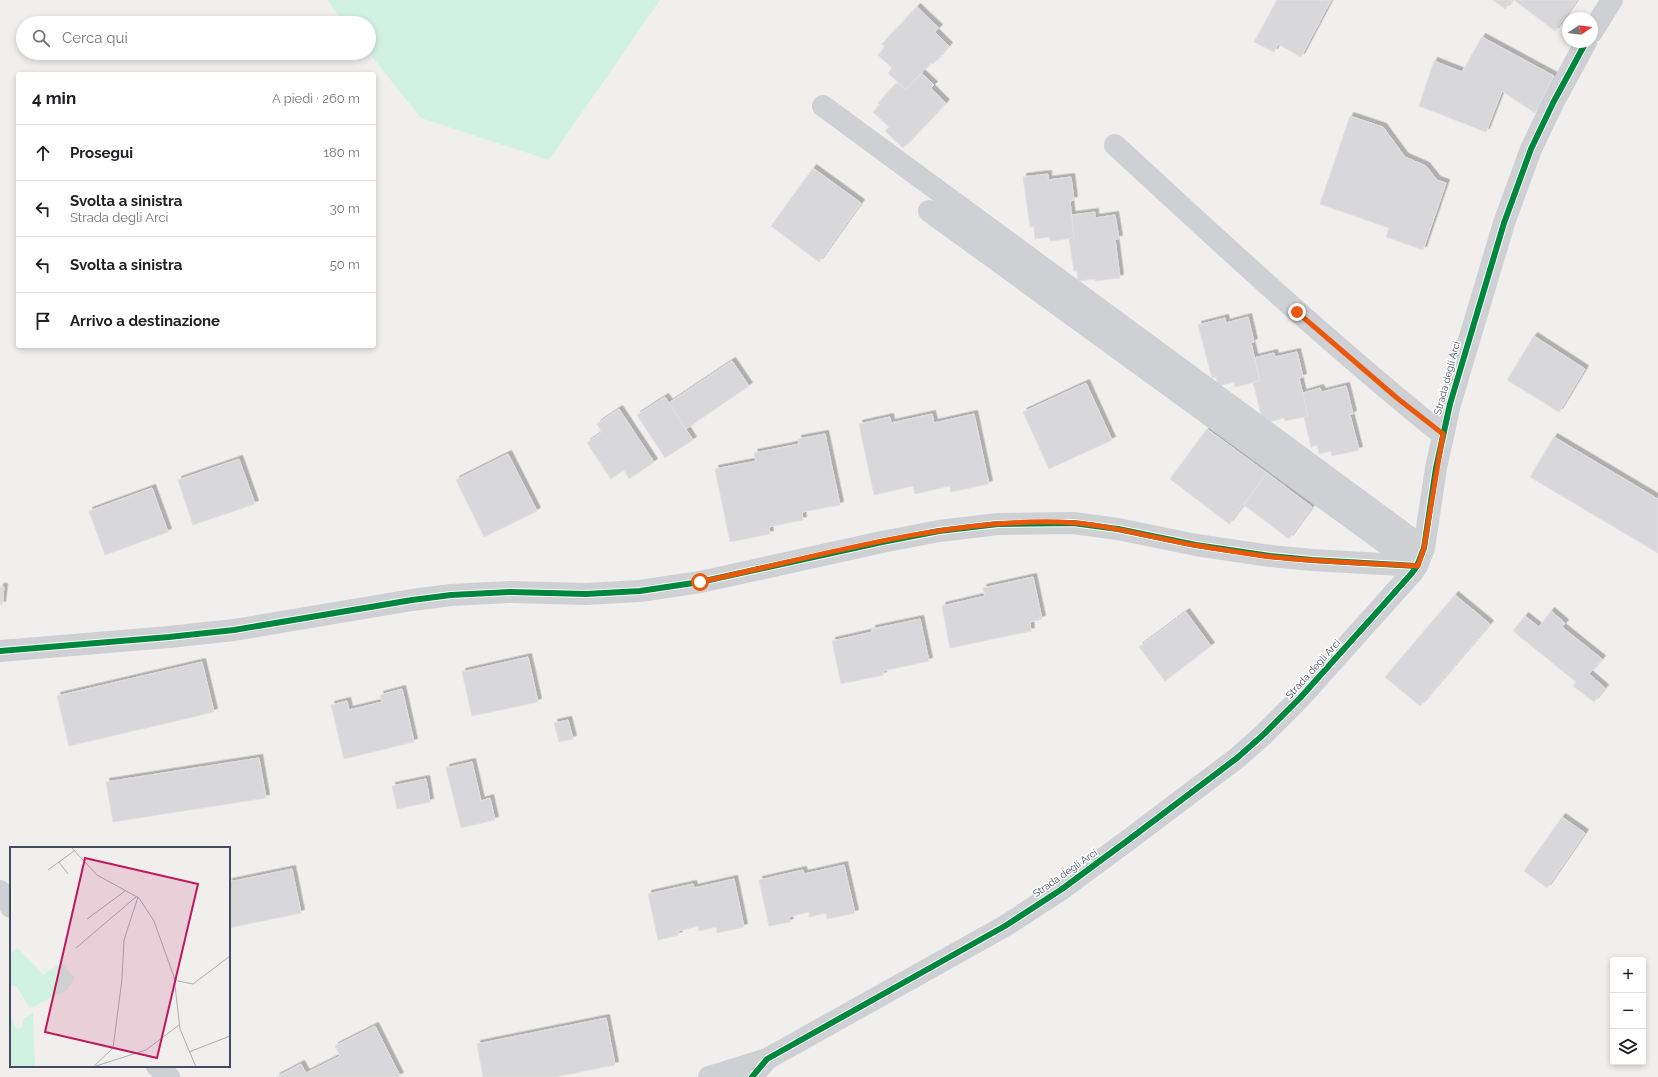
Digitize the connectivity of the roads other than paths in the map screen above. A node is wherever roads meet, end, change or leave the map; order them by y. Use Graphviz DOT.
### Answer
graph roads {
  1 [pos="1612,0"];
  2 [pos="1598,22"];
  3 [pos="1583,48"];
  4 [pos="823,106"];
  5 [pos="1115,145"];
  6 [pos="929,211"];
  7 [pos="1443,434"];
  8 [pos="1421,557"];
  9 [pos="0,651"];
  10 [pos="0,891"];
  11 [pos="10,906"];
  12 [pos="767,1059"];
  13 [pos="157,1067"];
  14 [pos="169,1077"];
  15 [pos="709,1077"];
  16 [pos="752,1077"];
  1 -- 2 [label="street"];
  3 -- 7 [label="street, Strada degli Arci"];
  4 -- 8 [label="street"];
  5 -- 7 [label="street"];
  6 -- 8 [label="street"];
  7 -- 8 [label="street, Strada degli Arci"];
  8 -- 9 [label="street"];
  8 -- 12 [label="street, Strada degli Arci"];
  10 -- 11 [label="street"];
  12 -- 15 [label="street"];
  12 -- 16 [label="street, Strada degli Arci"];
  13 -- 14 [label="street"];
}
